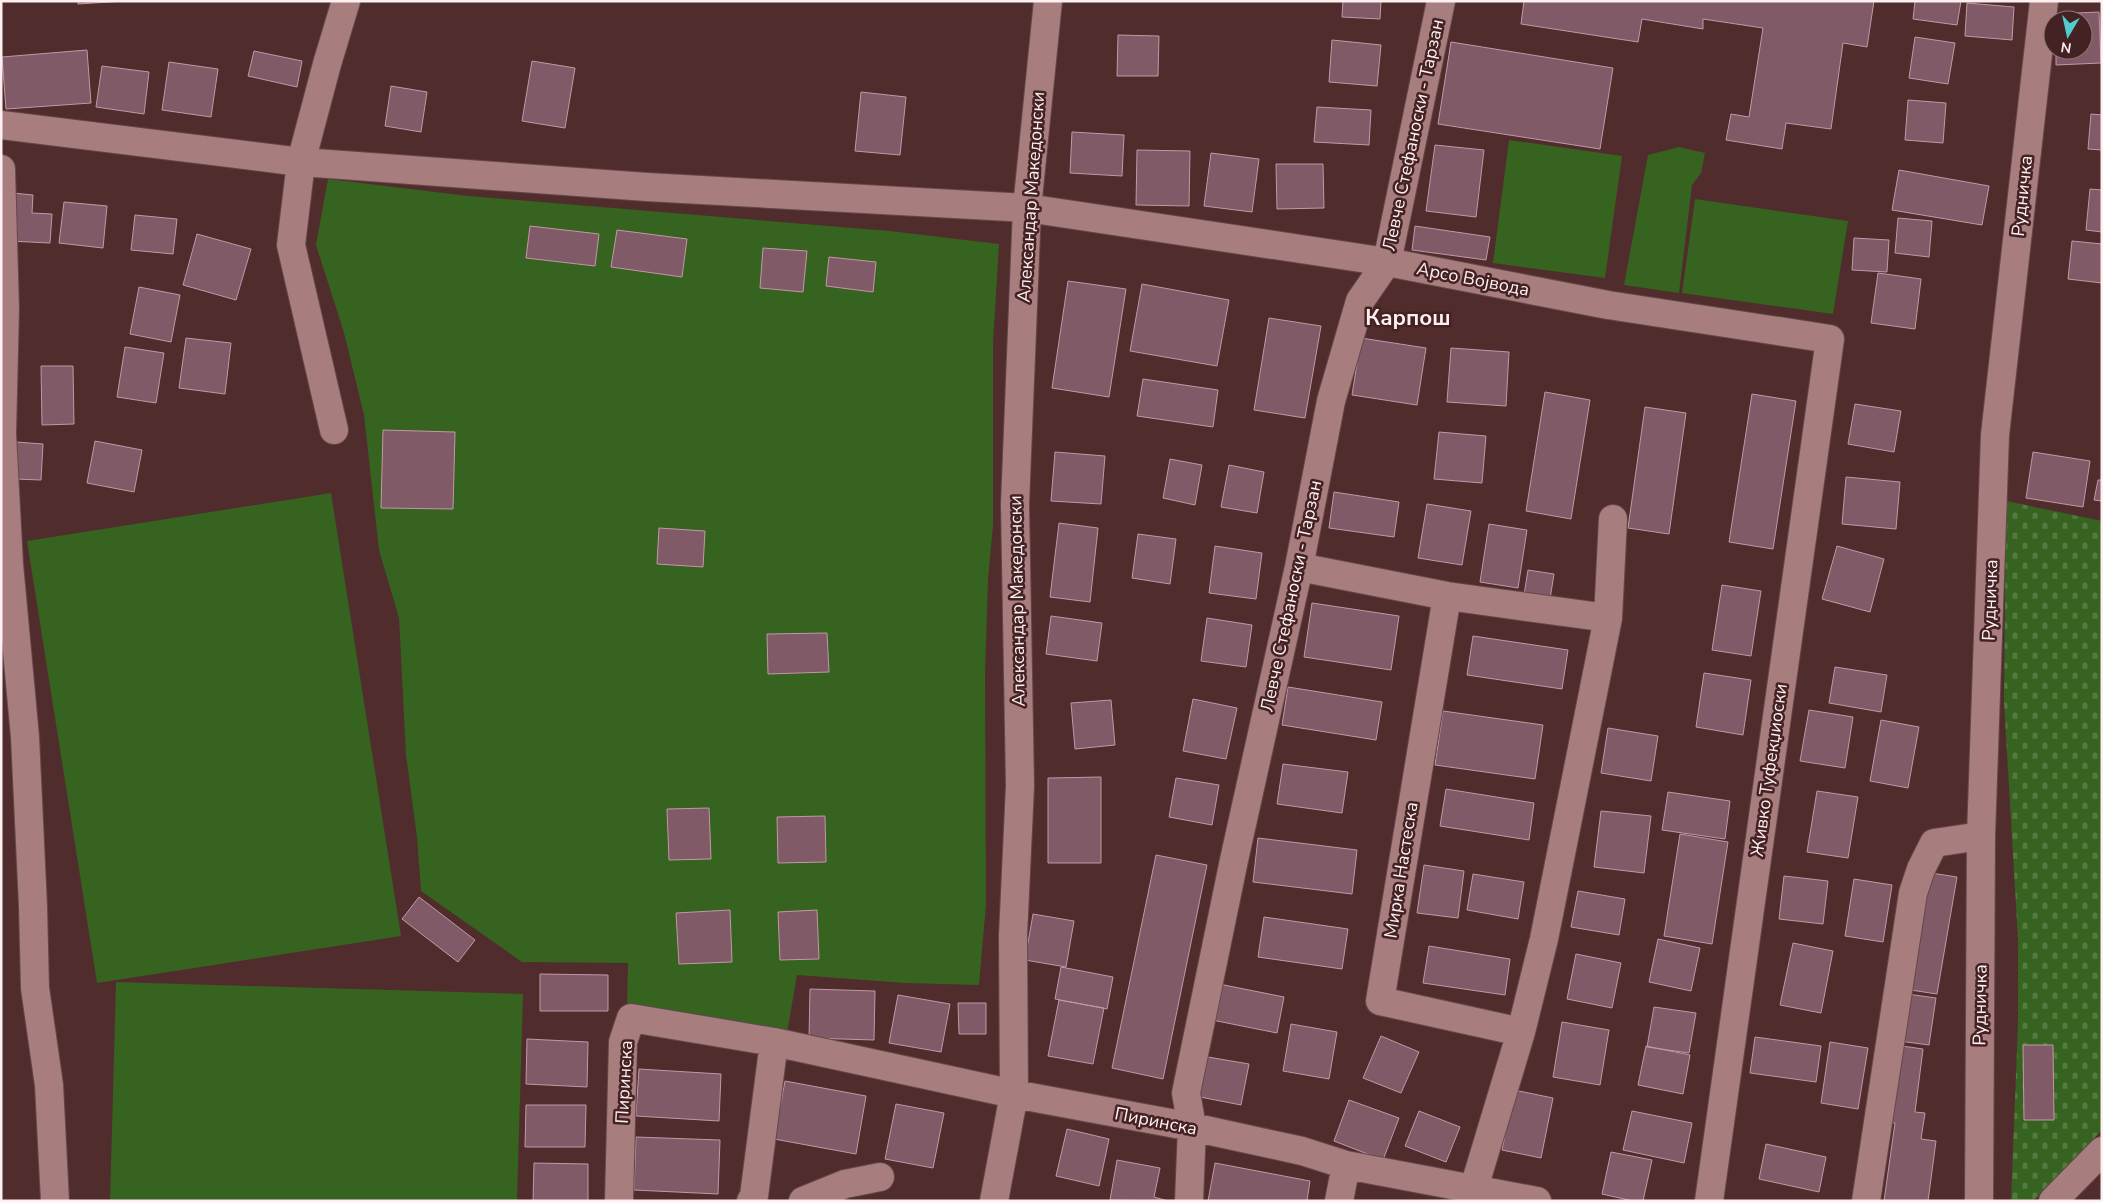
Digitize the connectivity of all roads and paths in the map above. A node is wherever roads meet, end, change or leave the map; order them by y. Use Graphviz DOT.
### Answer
graph roads {
  1 [pos="346,1"];
  2 [pos="1048,1"];
  3 [pos="1441,1"];
  4 [pos="2044,1"];
  5 [pos="1,125"];
  6 [pos="302,162"];
  7 [pos="1,169"];
  8 [pos="1027,208"];
  9 [pos="1387,262"];
  10 [pos="1830,339"];
  11 [pos="334,430"];
  12 [pos="1613,519"];
  13 [pos="1299,567"];
  14 [pos="1447,596"];
  15 [pos="1608,618"];
  16 [pos="1981,836"];
  17 [pos="1520,1032"];
  18 [pos="774,1042"];
  19 [pos="1014,1094"];
  20 [pos="1192,1127"];
  21 [pos="2101,1152"];
  22 [pos="1346,1165"];
  23 [pos="880,1177"];
  24 [pos="1472,1195"];
  25 [pos="757,1199"];
  26 [pos="55,1201"];
  27 [pos="619,1201"];
  28 [pos="803,1201"];
  29 [pos="994,1201"];
  30 [pos="1189,1201"];
  31 [pos="1339,1201"];
  32 [pos="1537,1201"];
  33 [pos="1708,1201"];
  34 [pos="1866,1201"];
  35 [pos="1979,1201"];
  36 [pos="2053,1201"];
  1 -- 6 [label="street"];
  2 -- 8 [label="street, Александар Македонски"];
  3 -- 9 [label="street, Левче Стефаноски - Тарзан"];
  4 -- 16 [label="street, Рудничка"];
  5 -- 6 [label="street, Арсо Војвода"];
  6 -- 8 [label="street, Арсо Војвода"];
  6 -- 11 [label="street"];
  7 -- 26 [label="street"];
  8 -- 9 [label="street, Арсо Војвода"];
  8 -- 19 [label="street, Александар Македонски"];
  9 -- 10 [label="street, Арсо Војвода"];
  9 -- 13 [label="street, Левче Стефаноски - Тарзан"];
  10 -- 33 [label="street, Живко Туфекџиоски"];
  12 -- 15 [label="street"];
  13 -- 14 [label="street"];
  13 -- 20 [label="street, Левче Стефаноски - Тарзан"];
  14 -- 15 [label="street"];
  14 -- 17 [label="street, Мирка Настеска"];
  15 -- 17 [label="street"];
  16 -- 34 [label="street"];
  16 -- 35 [label="street, Рудничка"];
  17 -- 24 [label="street"];
  18 -- 19 [label="street, Пиринска"];
  18 -- 25 [label="street"];
  18 -- 27 [label="street, Пиринска"];
  19 -- 20 [label="street, Пиринска"];
  19 -- 29 [label="street, Александар Македонски"];
  20 -- 22 [label="street, Пиринска"];
  20 -- 30 [label="street, Левче Стефаноски - Тарзан"];
  21 -- 36 [label="street"];
  22 -- 24 [label="street, Пиринска"];
  22 -- 31 [label="street"];
  23 -- 28 [label="street"];
  24 -- 32 [label="street, Пиринска"];
}
